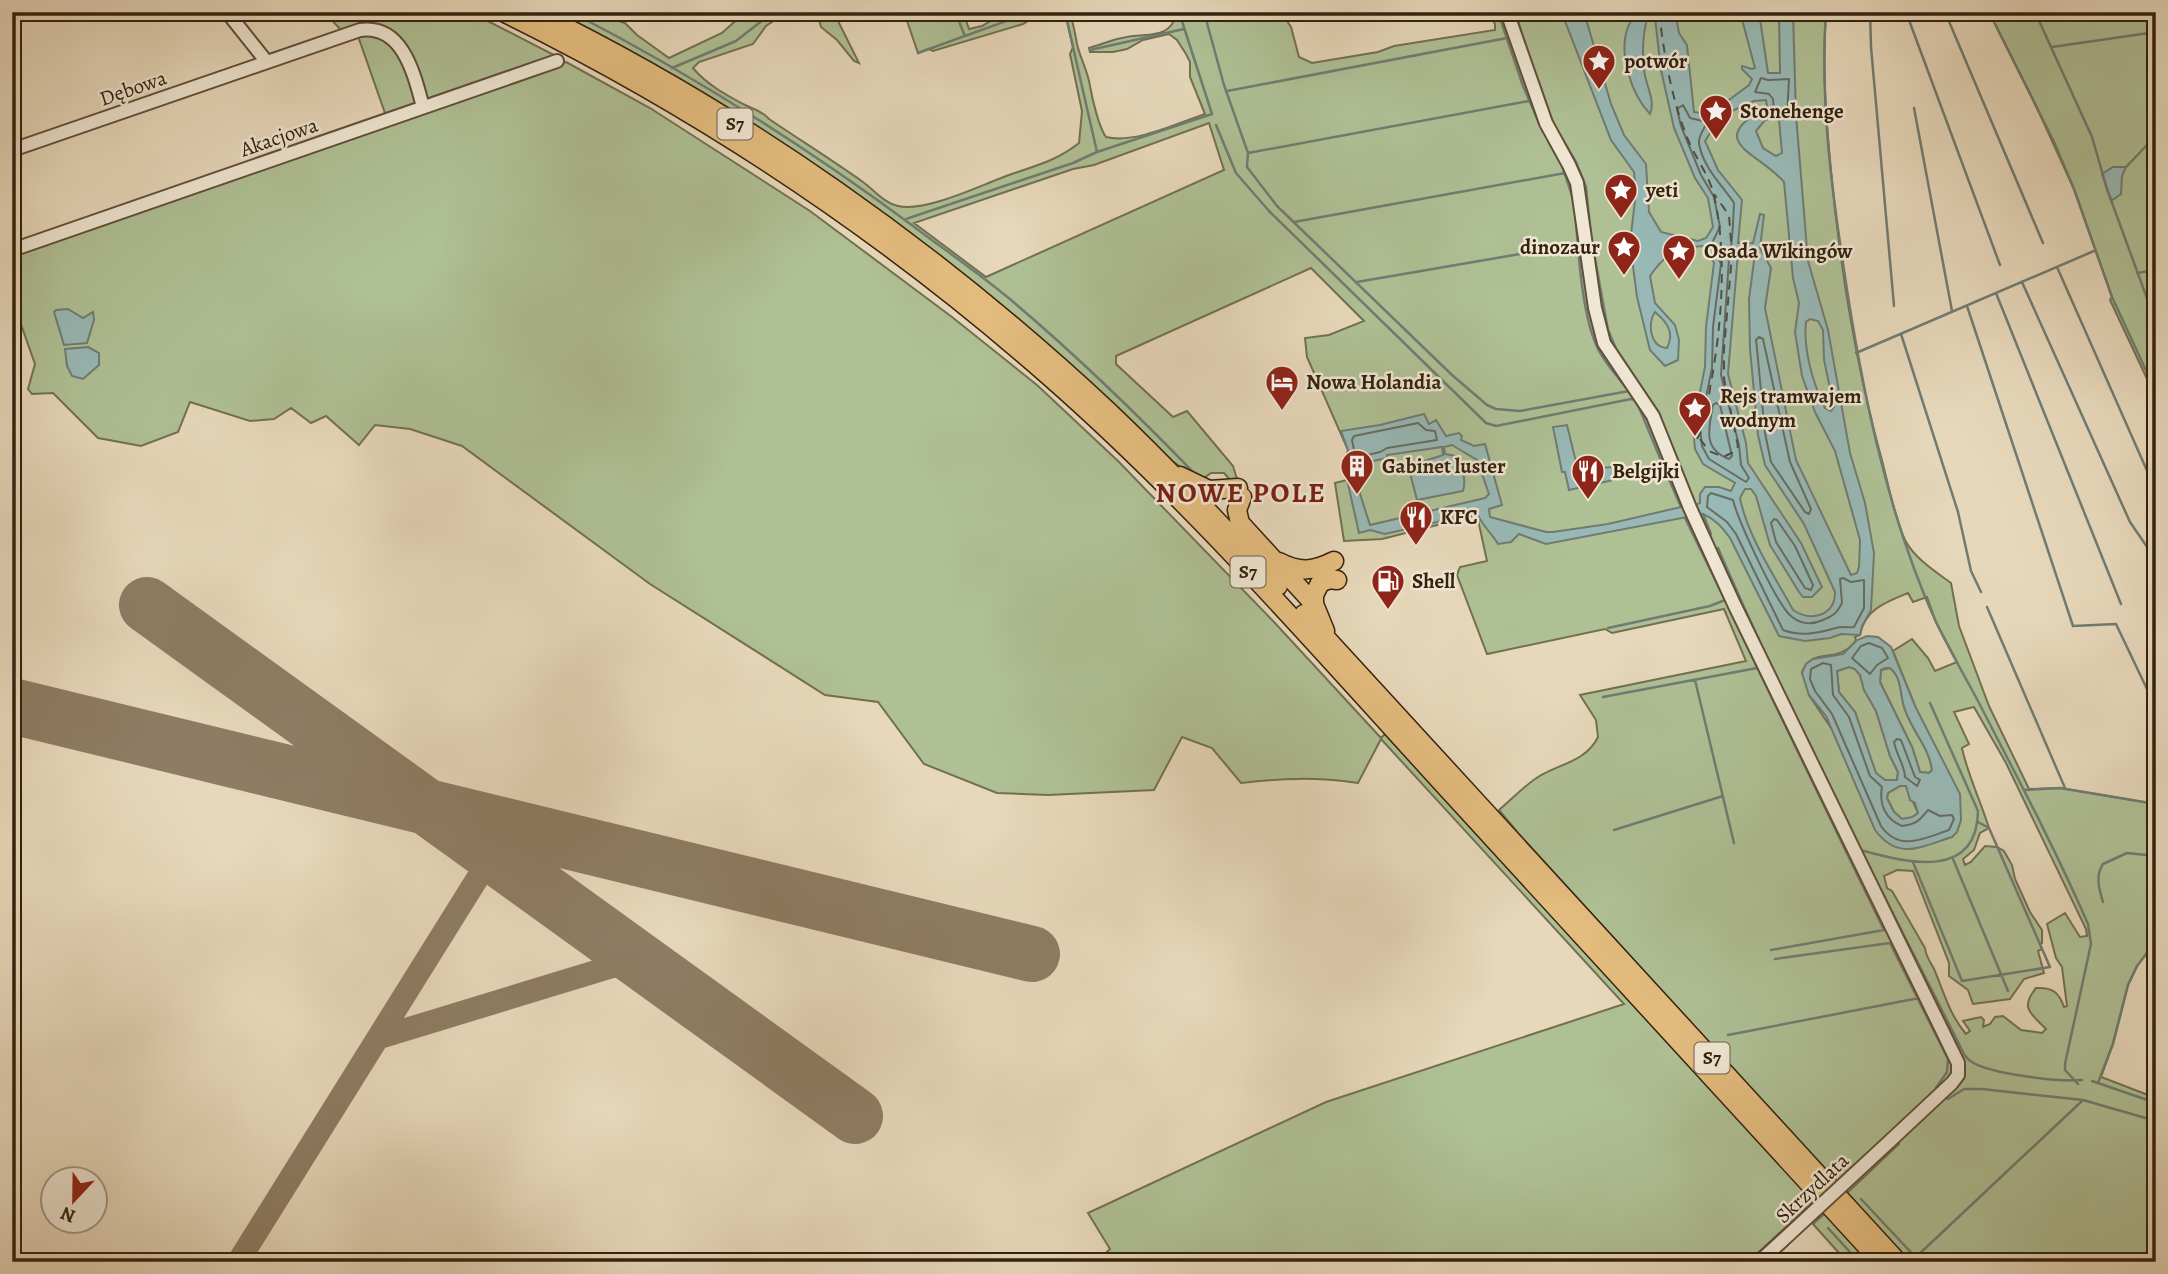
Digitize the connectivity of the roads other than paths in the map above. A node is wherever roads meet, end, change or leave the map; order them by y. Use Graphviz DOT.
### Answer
graph roads {
  1 [pos="227,12"];
  2 [pos="503,12"];
  3 [pos="535,12"];
  4 [pos="1507,12"];
  5 [pos="266,61"];
  6 [pos="557,61"];
  7 [pos="424,107"];
  8 [pos="12,150"];
  9 [pos="12,250"];
  10 [pos="1157,460"];
  11 [pos="1209,490"];
  12 [pos="1240,523"];
  13 [pos="1273,558"];
  14 [pos="1334,561"];
  15 [pos="1337,580"];
  16 [pos="1314,604"];
  17 [pos="1334,646"];
  18 [pos="1761,1261"];
  19 [pos="1881,1262"];
  20 [pos="1898,1262"];
  1 -- 5 [label="street"];
  2 -- 19 [label="highway, S7"];
  3 -- 10 [label="highway, S7"];
  4 -- 18 [label="street, Skrzydlata, bridge"];
  5 -- 7 [label="street, Dębowa"];
  5 -- 8 [label="street, Dębowa"];
  6 -- 7 [label="street, Akacjowa"];
  7 -- 9 [label="street, Akacjowa"];
  10 -- 11 [label="highway"];
  10 -- 17 [label="highway, S7"];
  11 -- 12 [label="highway"];
  11 -- 12 [label="highway"];
  12 -- 13 [label="highway"];
  13 -- 14 [label="highway"];
  13 -- 16 [label="highway"];
  15 -- 16 [label="highway"];
  16 -- 17 [label="highway"];
  17 -- 20 [label="highway, S7"];
}
